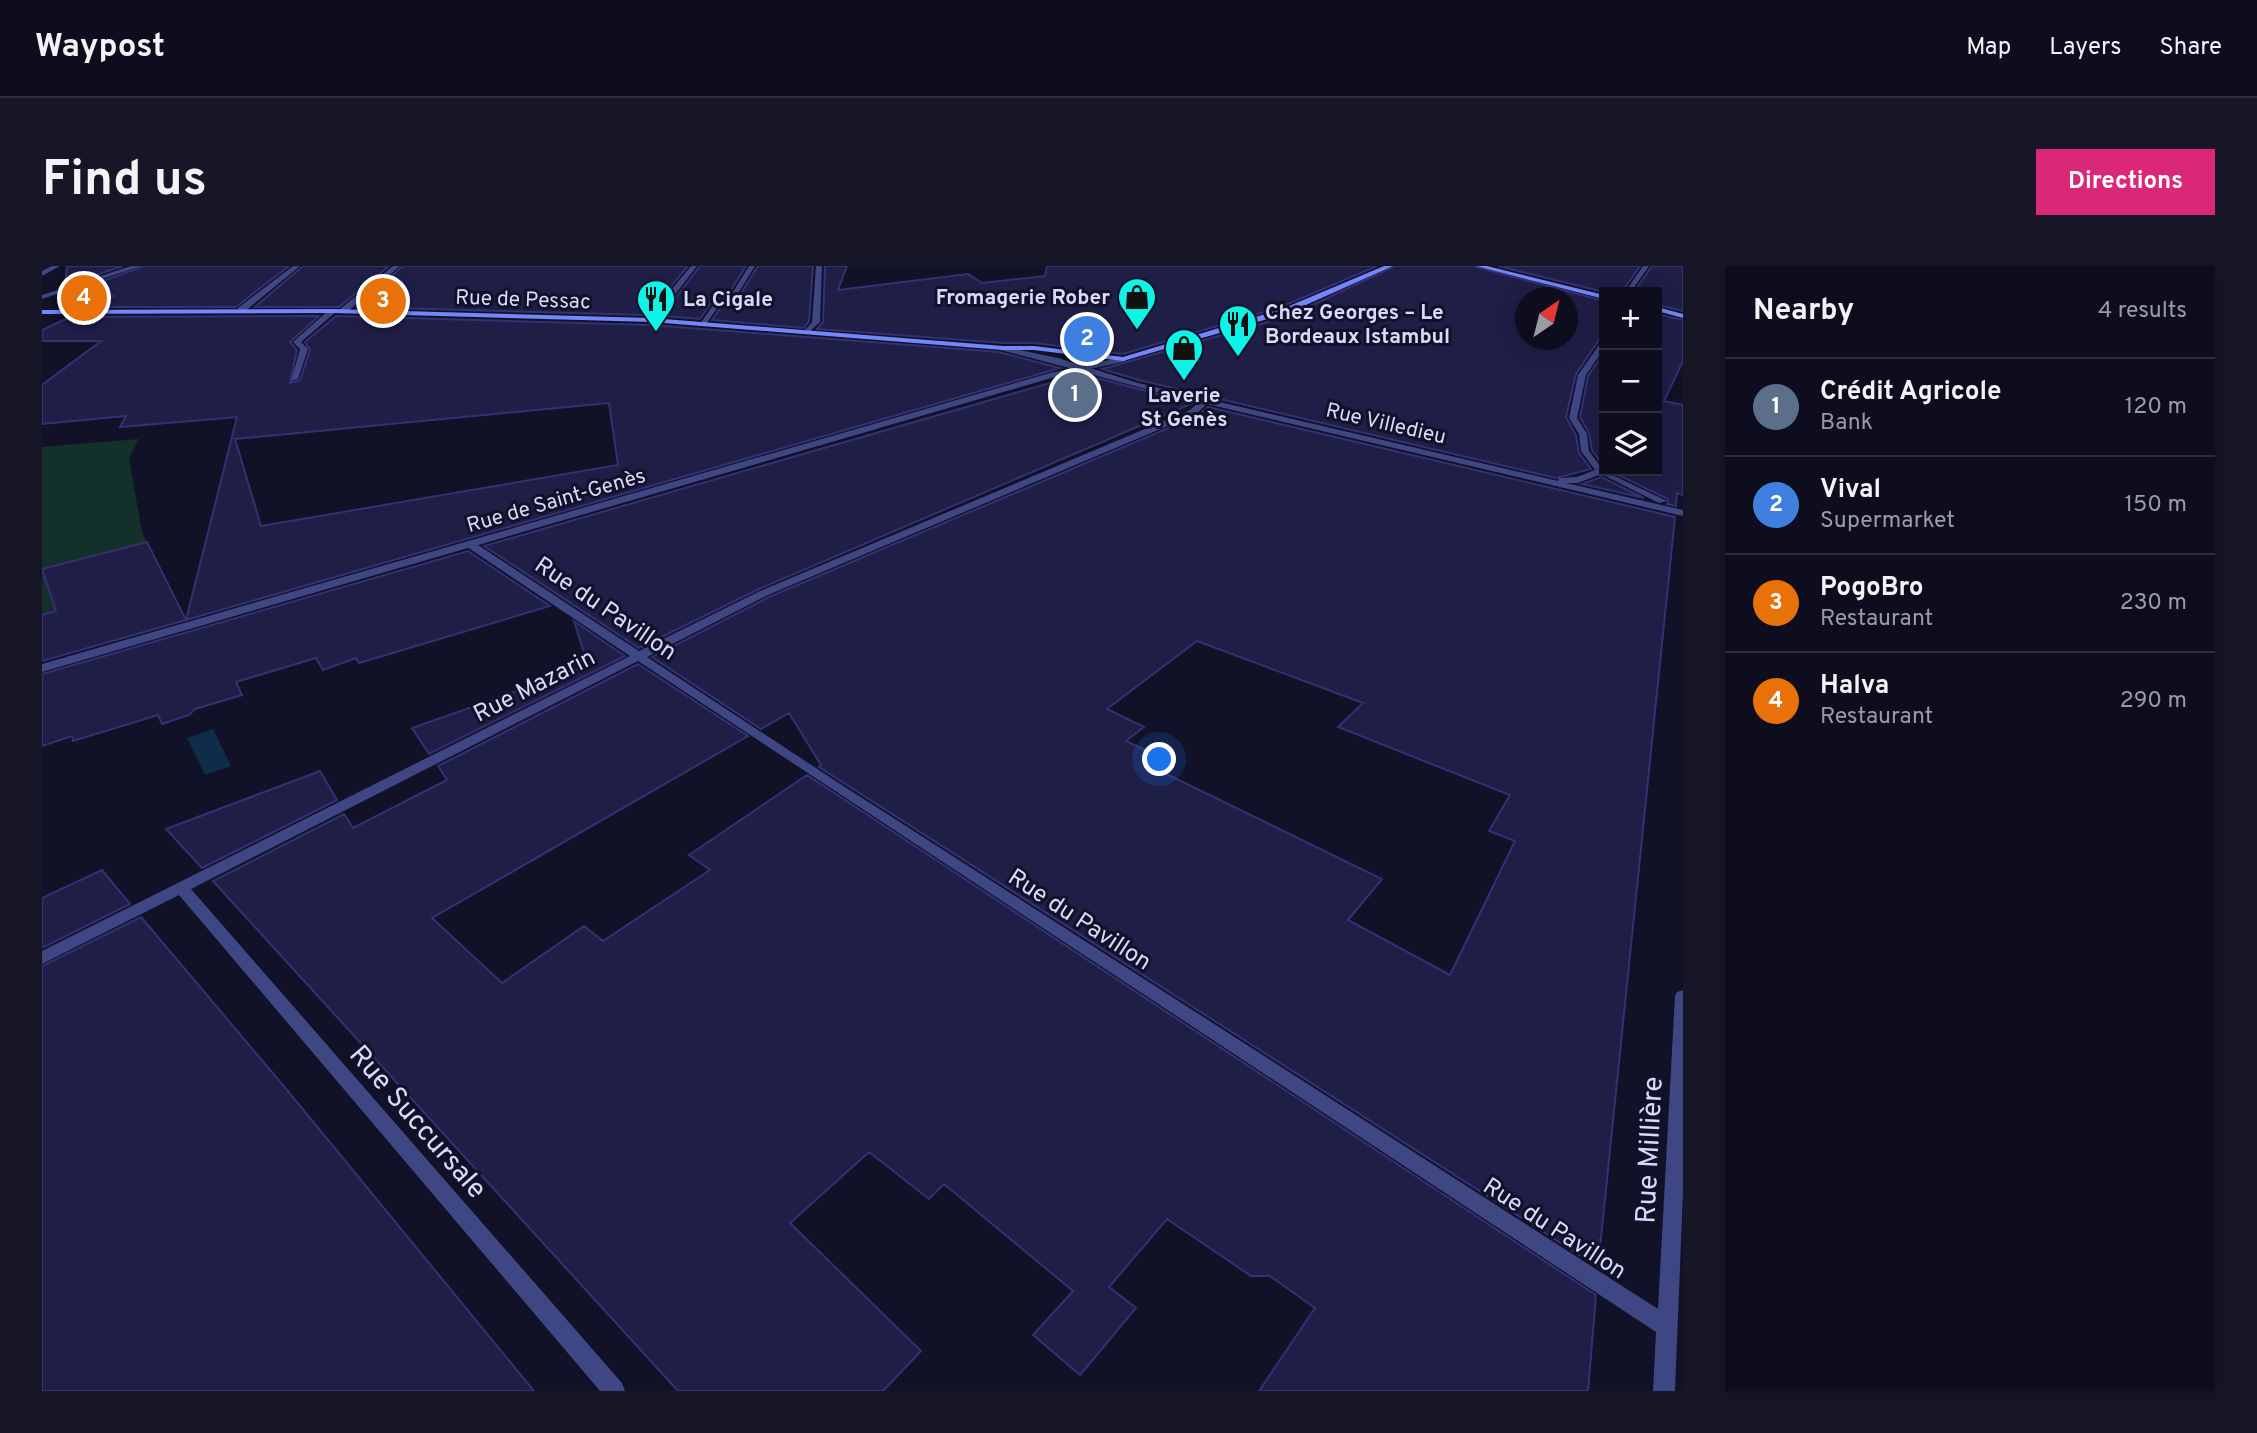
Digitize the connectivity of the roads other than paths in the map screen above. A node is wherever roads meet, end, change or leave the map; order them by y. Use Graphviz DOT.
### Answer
graph roads {
  1 [pos="57,266"];
  2 [pos="138,266"];
  3 [pos="297,266"];
  4 [pos="397,266"];
  5 [pos="694,266"];
  6 [pos="752,266"];
  7 [pos="819,266"];
  8 [pos="1390,266"];
  9 [pos="1479,266"];
  10 [pos="1510,266"];
  11 [pos="1646,266"];
  12 [pos="42,274"];
  13 [pos="1631,287"];
  14 [pos="1599,293"];
  15 [pos="1599,294"];
  16 [pos="42,297"];
  17 [pos="241,310"];
  18 [pos="1662,310"];
  19 [pos="333,311"];
  20 [pos="343,311"];
  21 [pos="42,312"];
  22 [pos="1683,316"];
  23 [pos="651,320"];
  24 [pos="703,323"];
  25 [pos="808,331"];
  26 [pos="1003,348"];
  27 [pos="1600,350"];
  28 [pos="1123,359"];
  29 [pos="1080,369"];
  30 [pos="294,379"];
  31 [pos="1206,401"];
  32 [pos="1599,469"];
  33 [pos="1599,472"];
  34 [pos="1611,476"];
  35 [pos="1536,477"];
  36 [pos="1683,511"];
  37 [pos="471,545"];
  38 [pos="638,656"];
  39 [pos="42,668"];
  40 [pos="181,888"];
  41 [pos="42,958"];
  42 [pos="1683,996"];
  43 [pos="1680,1151"];
  44 [pos="1667,1327"];
  45 [pos="614,1391"];
  46 [pos="1664,1391"];
  1 -- 12 [label="street"];
  2 -- 16 [label="street"];
  3 -- 17 [label="street"];
  4 -- 20 [label="street"];
  5 -- 23 [label="street"];
  6 -- 24 [label="street"];
  7 -- 25 [label="street"];
  8 -- 28 [label="main road"];
  9 -- 15 [label="main road"];
  10 -- 14 [label="main road"];
  11 -- 13 [label="street"];
  17 -- 19 [label="main road, Rue de Pessac"];
  17 -- 21 [label="main road, Rue de Pessac"];
  18 -- 22 [label="main road"];
  19 -- 20 [label="main road, Rue de Pessac"];
  19 -- 30 [label="street"];
  20 -- 23 [label="main road, Rue de Pessac"];
  23 -- 24 [label="main road, Rue de Pessac"];
  24 -- 25 [label="main road, Rue de Pessac"];
  25 -- 26 [label="main road, Rue de Pessac"];
  26 -- 28 [label="main road, Rue de Pessac"];
  26 -- 29 [label="street, Rue de Pessac"];
  27 -- 32 [label="street"];
  28 -- 29 [label="street, Rue de Saint-Genès"];
  29 -- 31 [label="street, Rue Villedieu"];
  29 -- 37 [label="street, Rue de Saint-Genès"];
  31 -- 35 [label="street, Rue Villedieu"];
  31 -- 38 [label="street, Rue Mazarin"];
  33 -- 35 [label="street"];
  34 -- 36 [label="street"];
  35 -- 36 [label="street, Rue Villedieu"];
  37 -- 38 [label="street, Rue du Pavillon"];
  37 -- 39 [label="street, Rue de Saint-Genès"];
  38 -- 40 [label="street, Rue Mazarin"];
  38 -- 44 [label="street, Rue du Pavillon"];
  40 -- 41 [label="street, Rue Mazarin"];
  40 -- 45 [label="street, Rue Succursale"];
  42 -- 43 [label="street, Rue Millière"];
  43 -- 44 [label="street, Rue Millière"];
  44 -- 46 [label="street, Rue Millière"];
}
